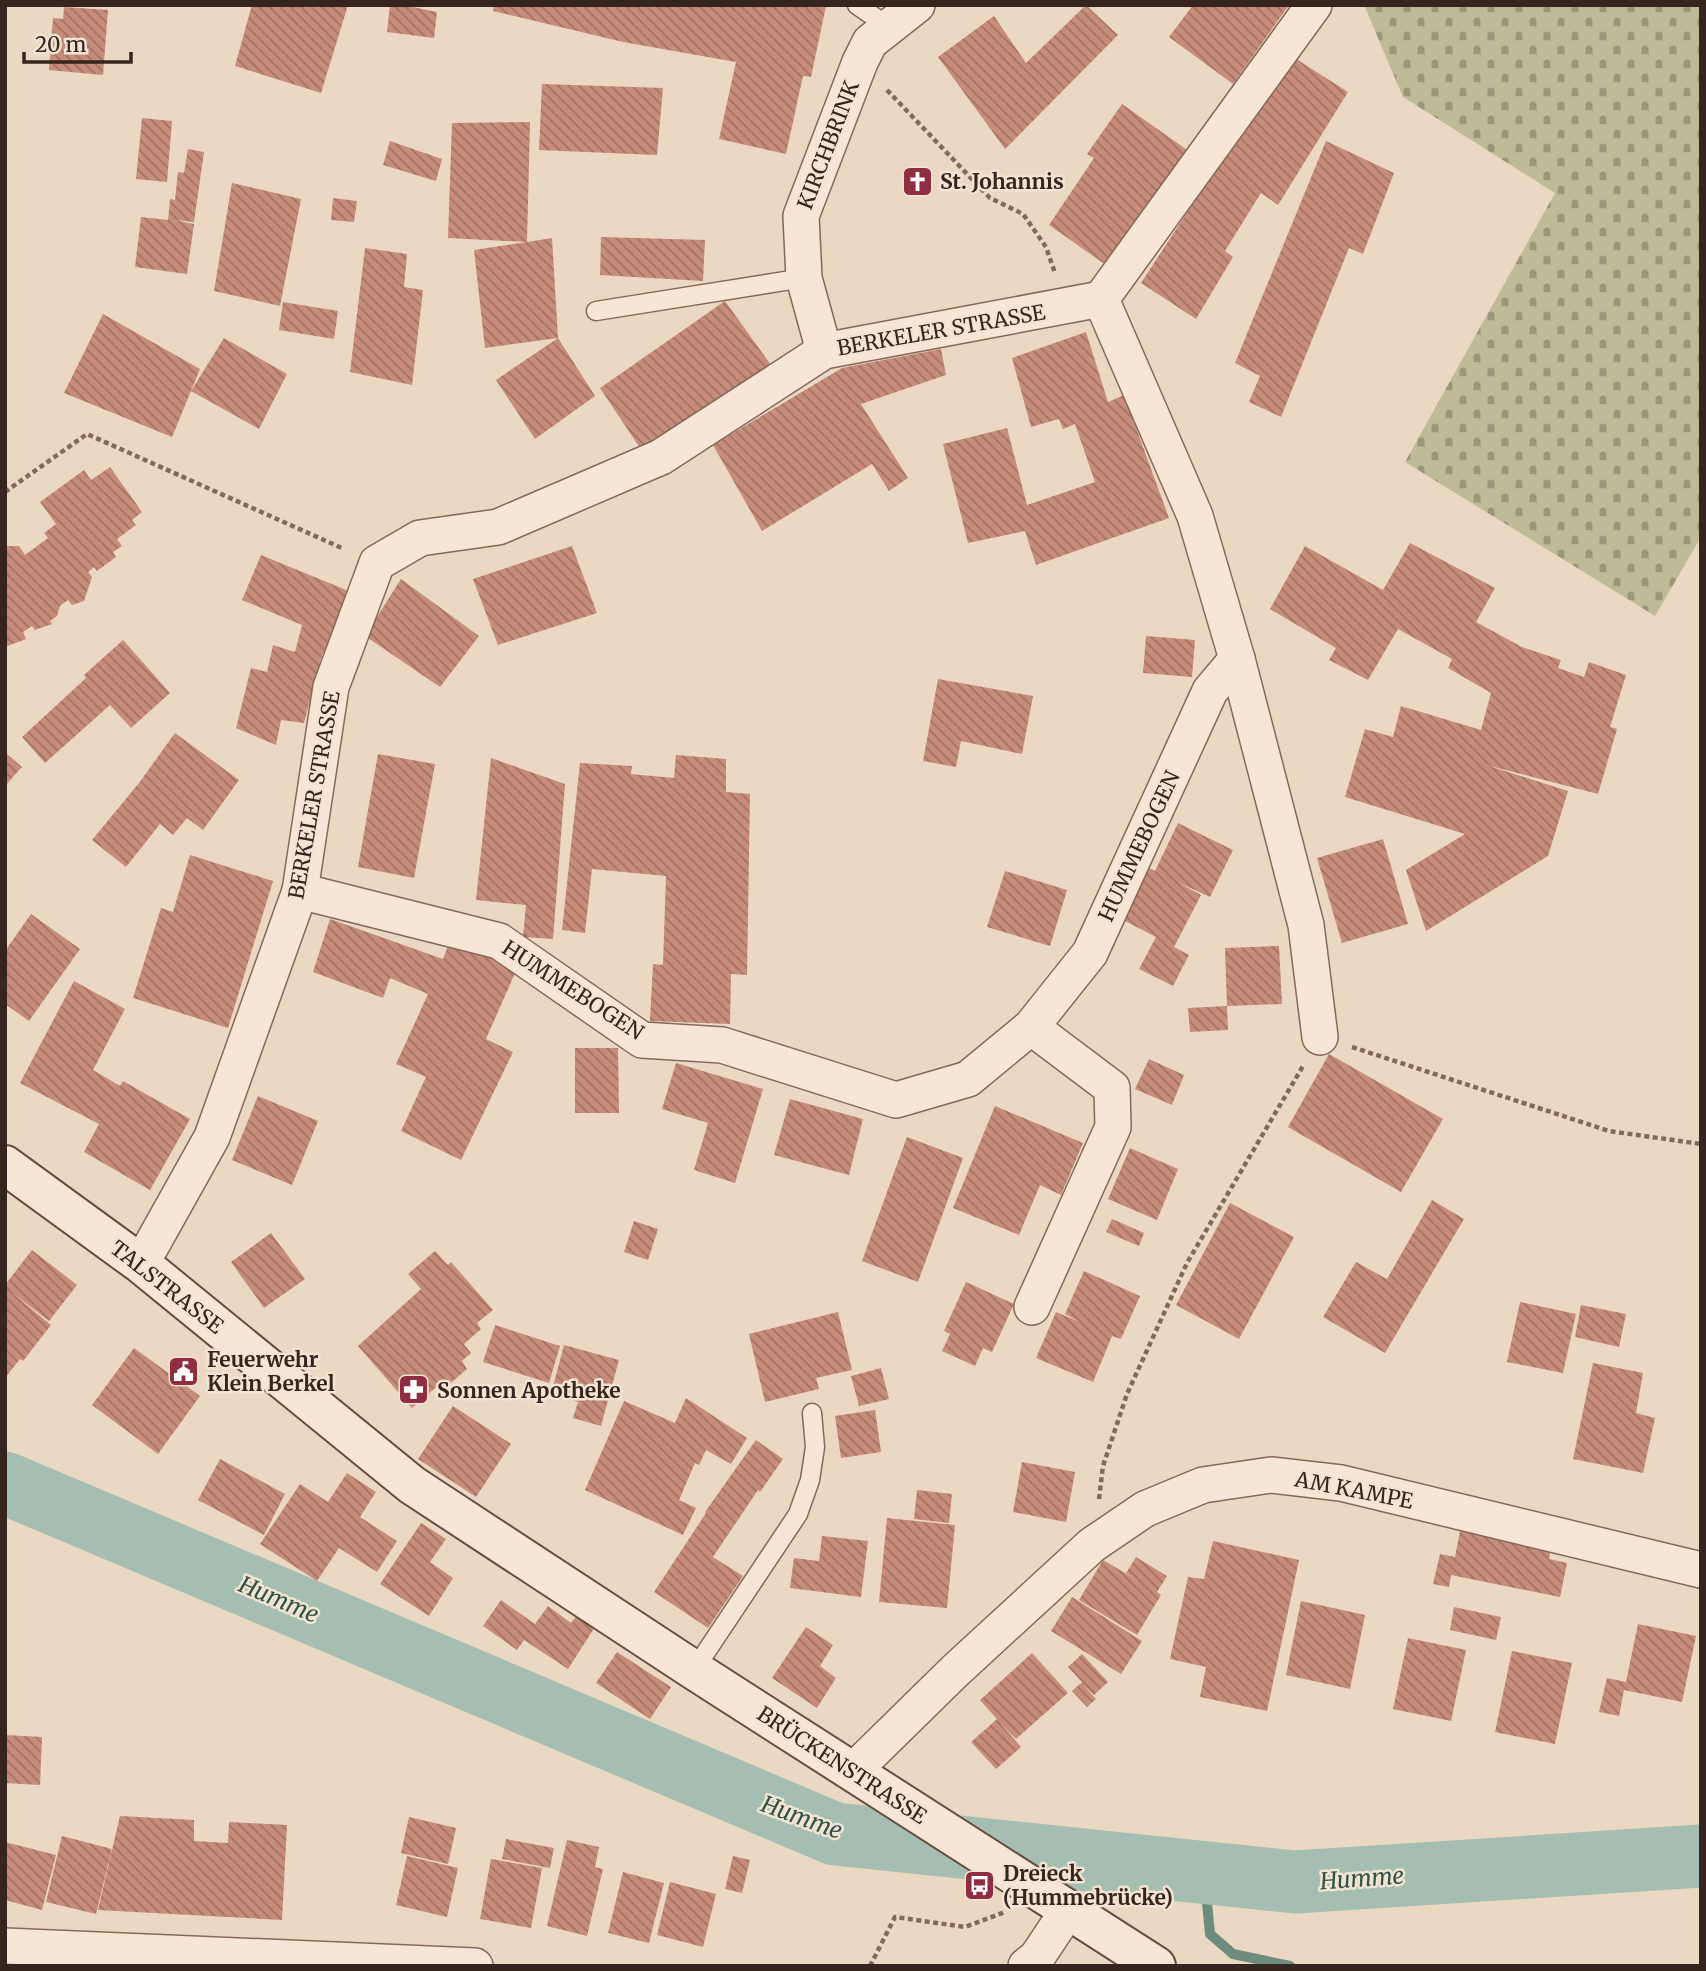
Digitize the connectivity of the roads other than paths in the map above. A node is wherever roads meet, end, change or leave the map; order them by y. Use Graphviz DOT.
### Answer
graph roads {
  1 [pos="857,5"];
  2 [pos="917,5"];
  3 [pos="1314,5"];
  4 [pos="889,27"];
  5 [pos="804,278"];
  6 [pos="1101,299"];
  7 [pos="596,311"];
  8 [pos="824,351"];
  9 [pos="1237,659"];
  10 [pos="300,891"];
  11 [pos="1031,1027"];
  12 [pos="1320,1037"];
  13 [pos="5,1165"];
  14 [pos="141,1264"];
  15 [pos="1032,1307"];
  16 [pos="812,1413"];
  17 [pos="529,1561"];
  18 [pos="1701,1570"];
  19 [pos="694,1670"];
  20 [pos="853,1771"];
  21 [pos="1069,1909"];
  22 [pos="5,1946"];
  23 [pos="475,1966"];
  24 [pos="1026,1966"];
  25 [pos="1156,1966"];
  1 -- 4 [label="lane"];
  2 -- 4 [label="street, KIRCHBRINK"];
  3 -- 6 [label="street"];
  4 -- 5 [label="street, KIRCHBRINK"];
  5 -- 7 [label="lane"];
  5 -- 8 [label="street, KIRCHBRINK"];
  6 -- 8 [label="street, BERKELER STRASSE"];
  6 -- 9 [label="street"];
  8 -- 10 [label="street, BERKELER STRASSE"];
  9 -- 11 [label="street, HUMMEBOGEN"];
  9 -- 12 [label="street"];
  10 -- 11 [label="street, HUMMEBOGEN"];
  10 -- 14 [label="street, BERKELER STRASSE"];
  11 -- 15 [label="street"];
  13 -- 14 [label="street, TALSTRASSE"];
  14 -- 17 [label="street, TALSTRASSE"];
  16 -- 19 [label="lane"];
  17 -- 19 [label="street, BRÜCKENSTRASSE"];
  18 -- 20 [label="street, AM KAMPE"];
  19 -- 20 [label="street, BRÜCKENSTRASSE"];
  20 -- 21 [label="street, BRÜCKENSTRASSE"];
  21 -- 24 [label="street"];
  21 -- 25 [label="street, BRÜCKENSTRASSE"];
  22 -- 23 [label="street"];
}
